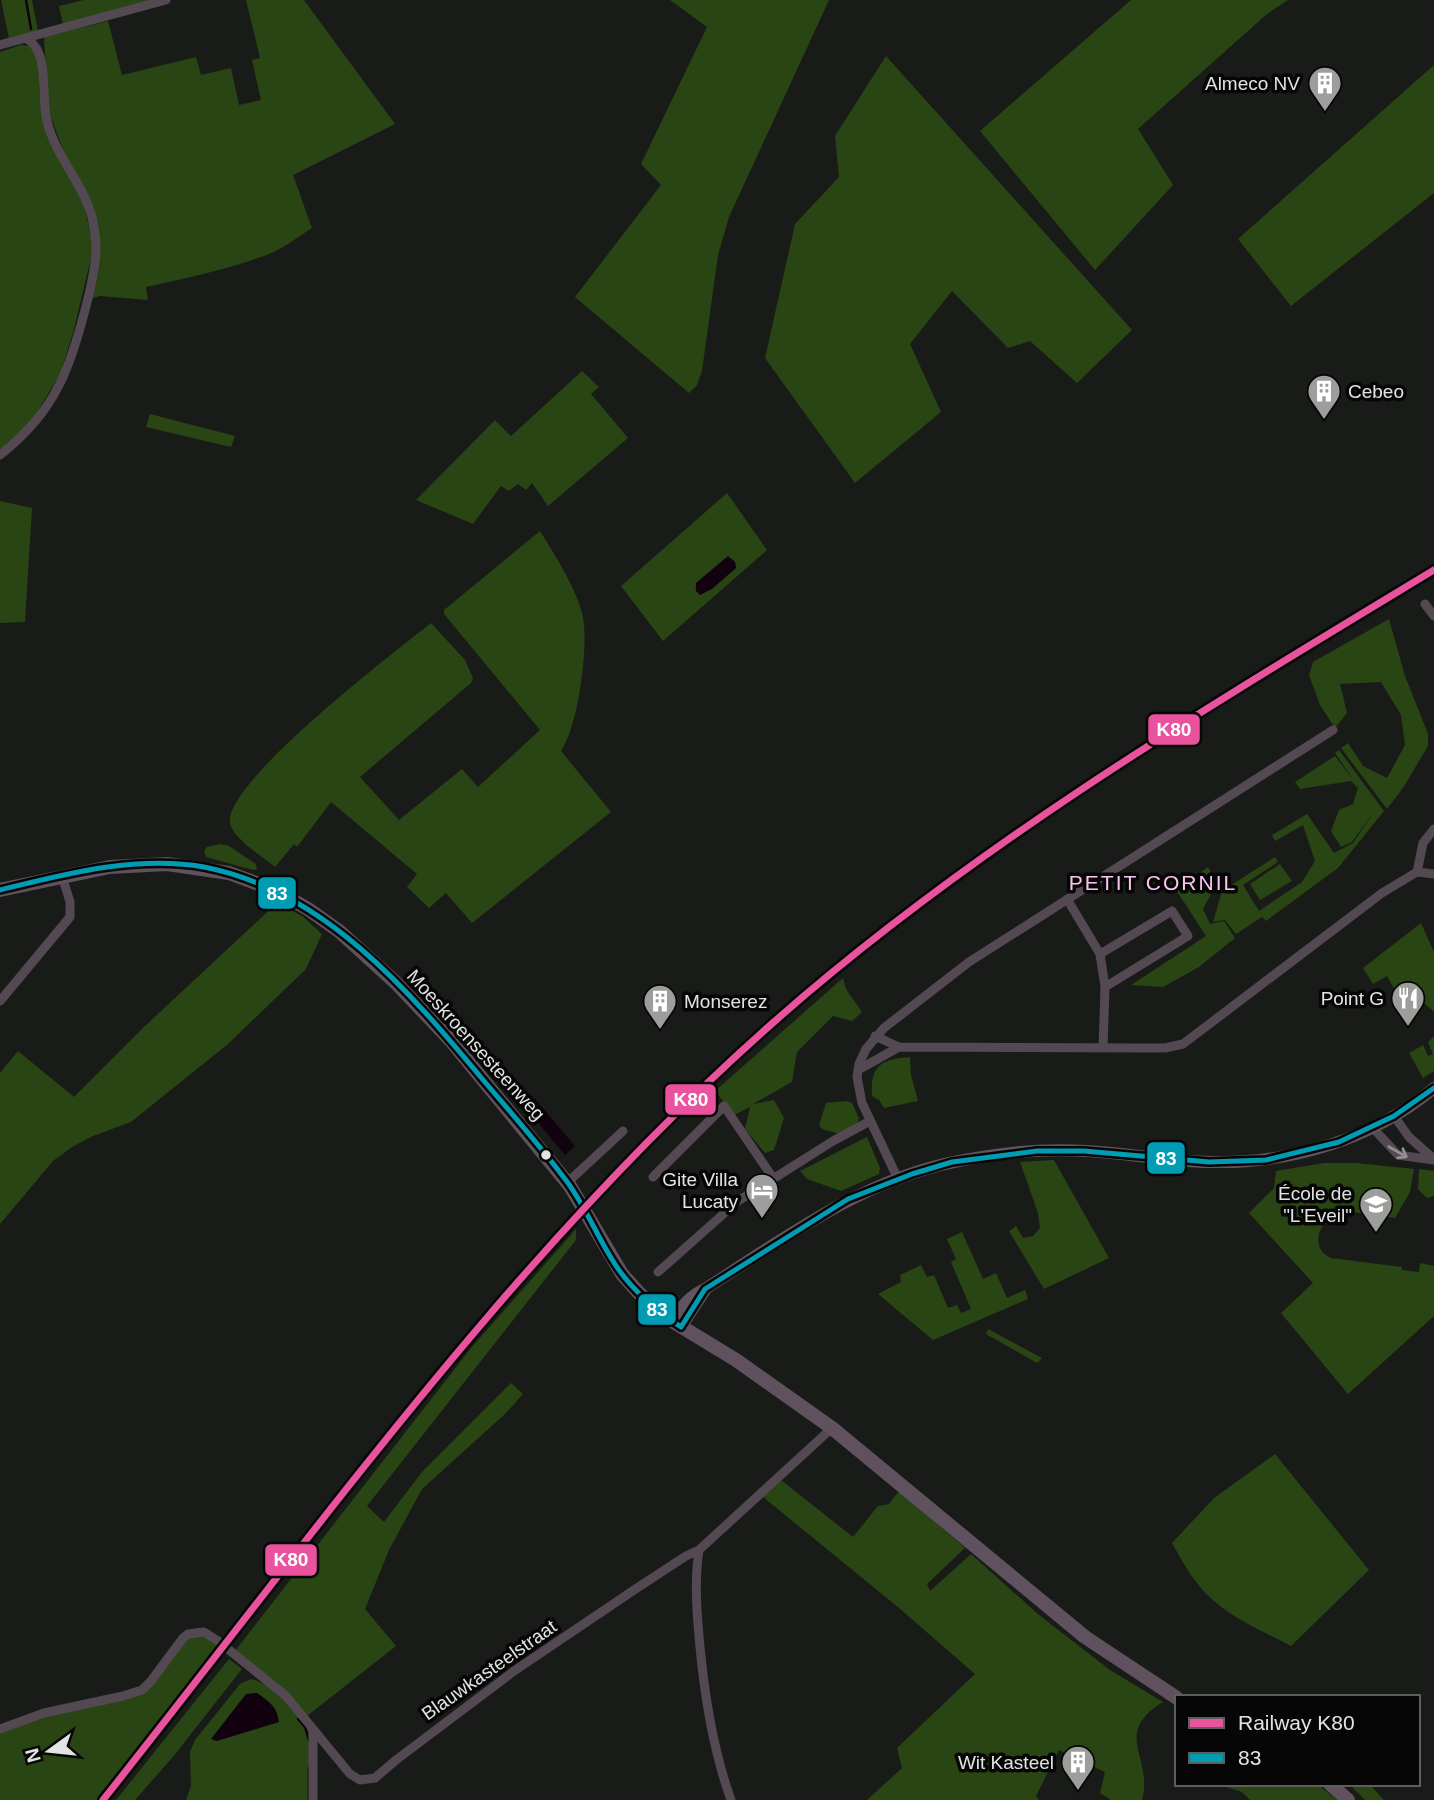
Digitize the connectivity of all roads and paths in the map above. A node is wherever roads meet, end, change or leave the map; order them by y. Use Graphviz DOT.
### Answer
graph roads {
  1 [pos="166,0"];
  2 [pos="25,38"];
  3 [pos="0,45"];
  4 [pos="0,455"];
  5 [pos="1425,604"];
  6 [pos="1434,616"];
  7 [pos="1333,730"];
  8 [pos="1434,829"];
  9 [pos="1417,872"];
  10 [pos="1434,874"];
  11 [pos="62,876"];
  12 [pos="0,890"];
  13 [pos="1067,899"];
  14 [pos="1100,954"];
  15 [pos="1105,987"];
  16 [pos="0,1001"];
  17 [pos="875,1037"];
  18 [pos="899,1047"];
  19 [pos="1103,1048"];
  20 [pos="858,1070"];
  21 [pos="1434,1088"];
  22 [pos="1394,1116"];
  23 [pos="870,1121"];
  24 [pos="1372,1127"];
  25 [pos="623,1131"];
  26 [pos="1434,1159"];
  27 [pos="653,1177"];
  28 [pos="773,1178"];
  29 [pos="898,1179"];
  30 [pos="568,1182"];
  31 [pos="658,1272"];
  32 [pos="677,1324"];
  33 [pos="832,1428"];
  34 [pos="699,1550"];
  35 [pos="1175,1697"];
  36 [pos="0,1729"];
  37 [pos="313,1729"];
  38 [pos="1332,1786"];
  39 [pos="313,1800"];
  40 [pos="732,1800"];
  41 [pos="1348,1800"];
  1 -- 2 [label="street"];
  2 -- 3 [label="street"];
  2 -- 4 [label="street"];
  5 -- 6 [label="street"];
  7 -- 13 [label="street"];
  8 -- 9 [label="street"];
  9 -- 10 [label="street"];
  9 -- 19 [label="street"];
  11 -- 12 [label="main road, Moeskroensesteenweg"];
  11 -- 16 [label="street"];
  11 -- 30 [label="main road, Moeskroensesteenweg"];
  13 -- 14 [label="street"];
  13 -- 17 [label="street"];
  14 -- 15 [label="street"];
  14 -- 15 [label="street"];
  15 -- 19 [label="street"];
  17 -- 18 [label="street"];
  17 -- 20 [label="street"];
  18 -- 19 [label="street"];
  18 -- 20 [label="street"];
  20 -- 23 [label="street"];
  21 -- 22 [label="main road"];
  22 -- 24 [label="main road"];
  22 -- 26 [label="street"];
  23 -- 28 [label="street"];
  23 -- 29 [label="street"];
  24 -- 26 [label="street, one-way"];
  24 -- 29 [label="main road"];
  25 -- 30 [label="street"];
  27 -- 28 [label="street"];
  28 -- 31 [label="street"];
  29 -- 32 [label="main road"];
  30 -- 32 [label="main road, Moeskroensesteenweg"];
  32 -- 33 [label="main road, Moeskroensesteenweg"];
  33 -- 34 [label="street, Blauwkasteelstraat"];
  33 -- 35 [label="main road, Moeskroensesteenweg"];
  34 -- 37 [label="street, Blauwkasteelstraat"];
  34 -- 40 [label="street"];
  36 -- 37 [label="street, Blauwkasteelstraat"];
  37 -- 39 [label="street"];
  38 -- 41 [label="main road"];
}
